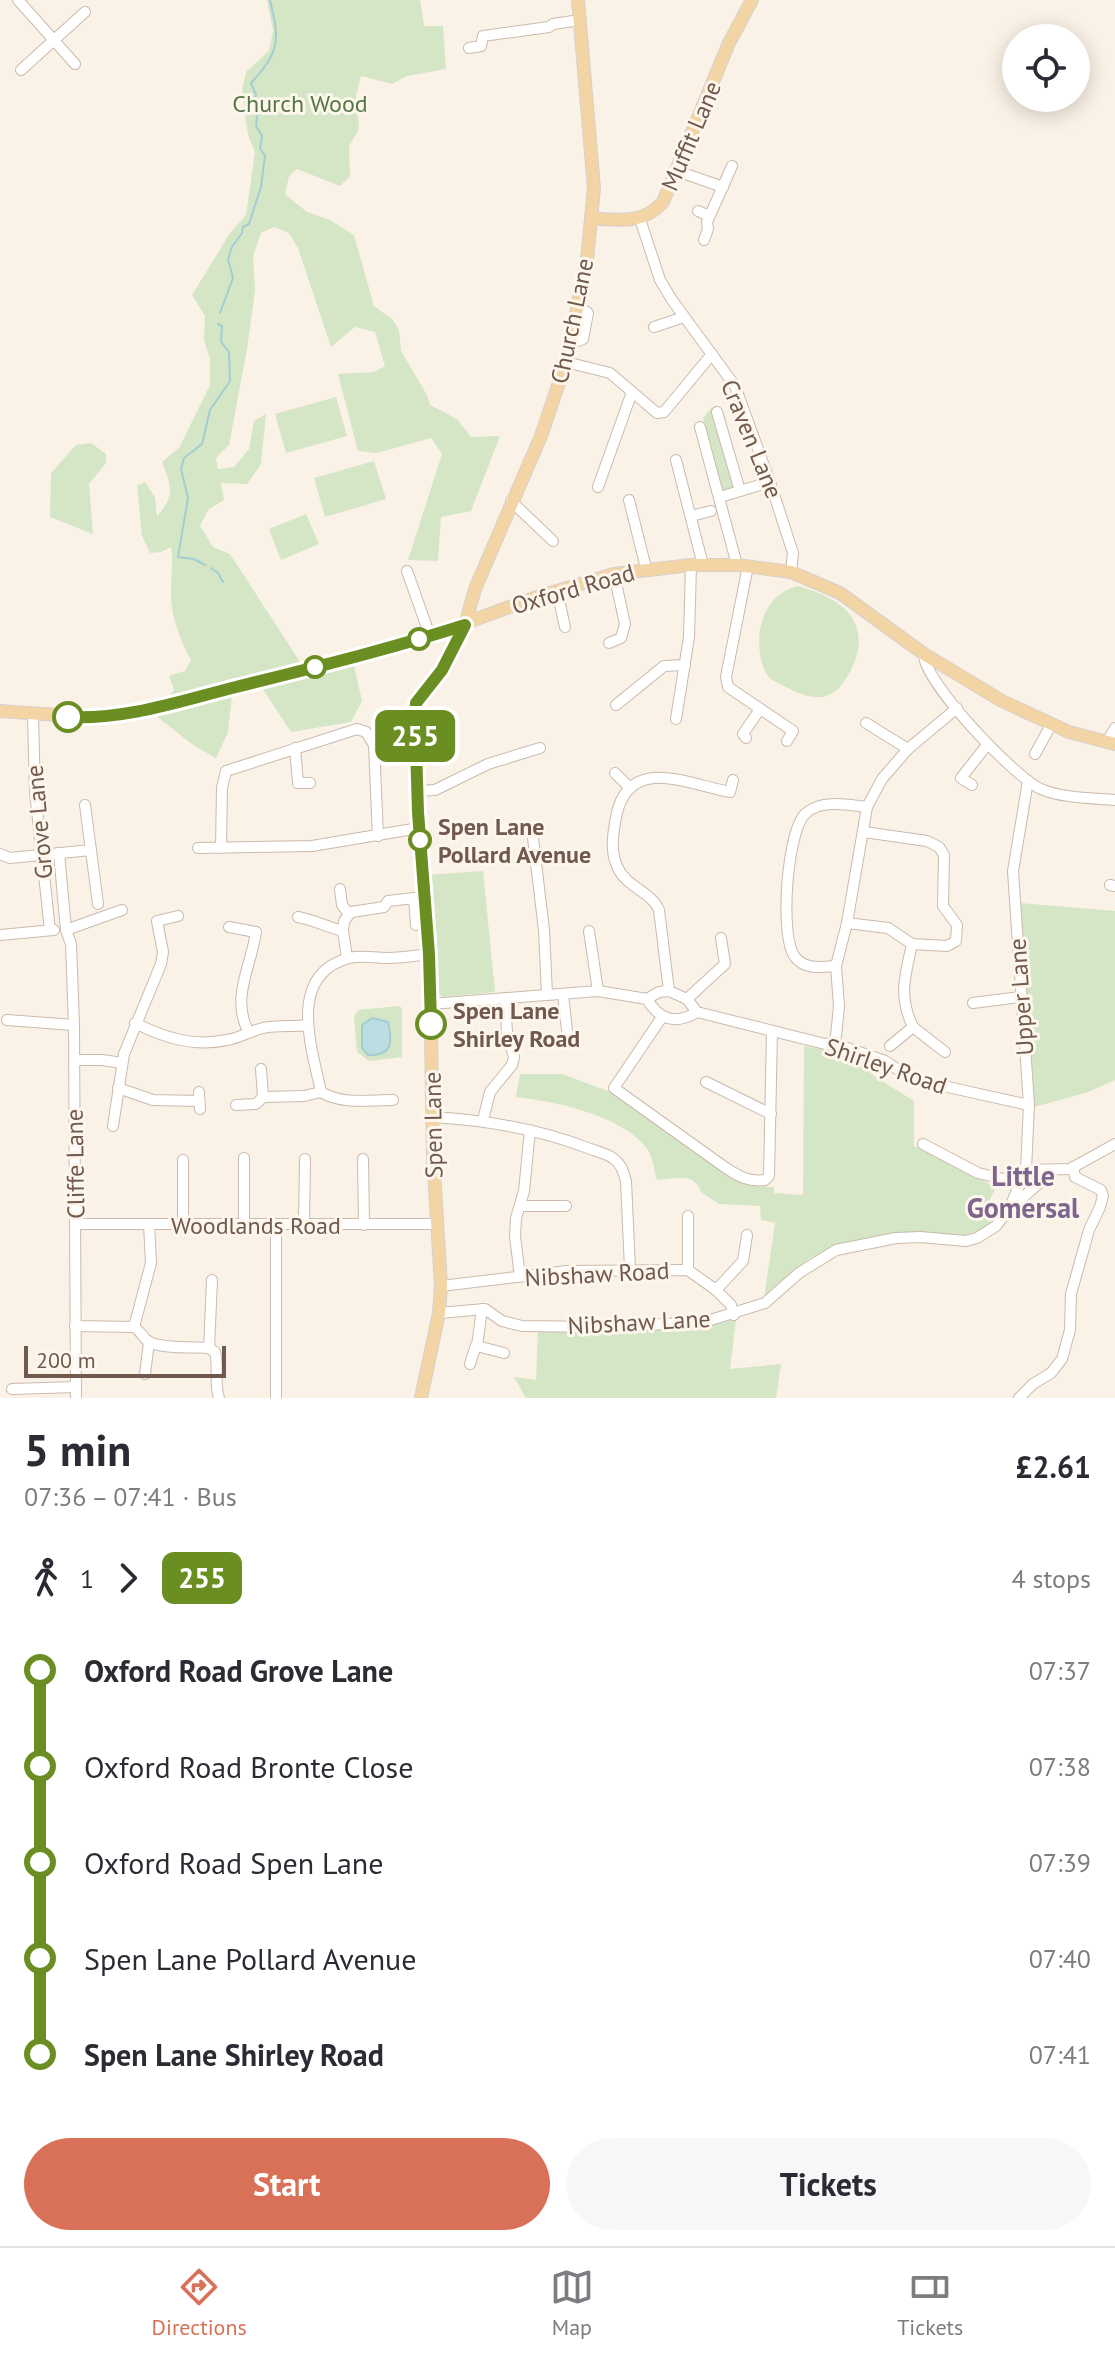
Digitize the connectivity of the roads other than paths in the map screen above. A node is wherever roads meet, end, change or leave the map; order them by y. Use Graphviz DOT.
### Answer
graph roads {
  1 [pos="18,0"];
  2 [pos="578,0"];
  3 [pos="752,0"];
  4 [pos="85,12"];
  5 [pos="580,20"];
  6 [pos="55,41"];
  7 [pos="469,48"];
  8 [pos="75,64"];
  9 [pos="21,70"];
  10 [pos="732,166"];
  11 [pos="677,171"];
  12 [pos="723,187"];
  13 [pos="698,211"];
  14 [pos="709,216"];
  15 [pos="591,218"];
  16 [pos="640,219"];
  17 [pos="704,240"];
  18 [pos="684,317"];
  19 [pos="654,327"];
  20 [pos="712,354"];
  21 [pos="566,362"];
  22 [pos="632,392"];
  23 [pos="717,412"];
  24 [pos="700,427"];
  25 [pos="679,464"];
  26 [pos="770,482"];
  27 [pos="598,487"];
  28 [pos="740,491"];
  29 [pos="720,497"];
  30 [pos="629,500"];
  31 [pos="511,501"];
  32 [pos="711,511"];
  33 [pos="691,516"];
  34 [pos="553,541"];
  35 [pos="697,565"];
  36 [pos="742,566"];
  37 [pos="646,568"];
  38 [pos="407,571"];
  39 [pos="791,572"];
  40 [pos="614,574"];
  41 [pos="557,591"];
  42 [pos="465,625"];
  43 [pos="565,627"];
  44 [pos="430,636"];
  45 [pos="609,643"];
  46 [pos="924,654"];
  47 [pos="685,665"];
  48 [pos="629,694"];
  49 [pos="638,702"];
  50 [pos="616,705"];
  51 [pos="957,708"];
  52 [pos="760,709"];
  53 [pos="0,711"];
  54 [pos="33,715"];
  55 [pos="676,719"];
  56 [pos="866,723"];
  57 [pos="1051,725"];
  58 [pos="1115,728"];
  59 [pos="743,735"];
  60 [pos="787,741"];
  61 [pos="1111,743"];
  62 [pos="987,745"];
  63 [pos="295,748"];
  64 [pos="540,748"];
  65 [pos="908,749"];
  66 [pos="1035,754"];
  67 [pos="615,773"];
  68 [pos="733,780"];
  69 [pos="1028,781"];
  70 [pos="310,783"];
  71 [pos="972,785"];
  72 [pos="629,787"];
  73 [pos="417,791"];
  74 [pos="1115,800"];
  75 [pos="85,805"];
  76 [pos="867,807"];
  77 [pos="419,828"];
  78 [pos="864,832"];
  79 [pos="378,836"];
  80 [pos="533,838"];
  81 [pos="198,848"];
  82 [pos="221,848"];
  83 [pos="91,850"];
  84 [pos="59,853"];
  85 [pos="0,854"];
  86 [pos="40,855"];
  87 [pos="340,889"];
  88 [pos="98,904"];
  89 [pos="122,910"];
  90 [pos="349,914"];
  91 [pos="178,916"];
  92 [pos="298,917"];
  93 [pos="847,923"];
  94 [pos="416,925"];
  95 [pos="229,927"];
  96 [pos="50,930"];
  97 [pos="66,930"];
  98 [pos="343,931"];
  99 [pos="589,931"];
  100 [pos="0,935"];
  101 [pos="721,938"];
  102 [pos="912,944"];
  103 [pos="429,954"];
  104 [pos="347,958"];
  105 [pos="836,966"];
  106 [pos="598,991"];
  107 [pos="669,991"];
  108 [pos="563,994"];
  109 [pos="547,995"];
  110 [pos="1020,997"];
  111 [pos="505,998"];
  112 [pos="647,999"];
  113 [pos="687,999"];
  114 [pos="973,1003"];
  115 [pos="431,1004"];
  116 [pos="697,1012"];
  117 [pos="662,1017"];
  118 [pos="7,1020"];
  119 [pos="135,1023"];
  120 [pos="74,1025"];
  121 [pos="308,1025"];
  122 [pos="913,1027"];
  123 [pos="248,1031"];
  124 [pos="772,1031"];
  125 [pos="568,1040"];
  126 [pos="833,1043"];
  127 [pos="890,1046"];
  128 [pos="945,1052"];
  129 [pos="74,1060"];
  130 [pos="122,1063"];
  131 [pos="261,1069"];
  132 [pos="706,1082"];
  133 [pos="118,1088"];
  134 [pos="321,1092"];
  135 [pos="263,1097"];
  136 [pos="199,1100"];
  137 [pos="393,1100"];
  138 [pos="236,1105"];
  139 [pos="1029,1105"];
  140 [pos="771,1114"];
  141 [pos="432,1117"];
  142 [pos="483,1120"];
  143 [pos="113,1126"];
  144 [pos="530,1130"];
  145 [pos="923,1144"];
  146 [pos="1115,1144"];
  147 [pos="244,1158"];
  148 [pos="305,1159"];
  149 [pos="363,1159"];
  150 [pos="183,1160"];
  151 [pos="1073,1167"];
  152 [pos="1056,1169"];
  153 [pos="1026,1170"];
  154 [pos="1021,1183"];
  155 [pos="520,1206"];
  156 [pos="566,1206"];
  157 [pos="1009,1209"];
  158 [pos="688,1216"];
  159 [pos="75,1224"];
  160 [pos="149,1224"];
  161 [pos="276,1224"];
  162 [pos="304,1224"];
  163 [pos="437,1224"];
  164 [pos="183,1225"];
  165 [pos="244,1225"];
  166 [pos="364,1225"];
  167 [pos="747,1235"];
  168 [pos="966,1241"];
  169 [pos="630,1269"];
  170 [pos="688,1270"];
  171 [pos="520,1277"];
  172 [pos="212,1280"];
  173 [pos="441,1286"];
  174 [pos="716,1290"];
  175 [pos="482,1309"];
  176 [pos="439,1313"];
  177 [pos="734,1315"];
  178 [pos="75,1326"];
  179 [pos="134,1327"];
  180 [pos="149,1342"];
  181 [pos="476,1345"];
  182 [pos="209,1348"];
  183 [pos="504,1353"];
  184 [pos="470,1364"];
  185 [pos="145,1374"];
  186 [pos="12,1389"];
  187 [pos="76,1392"];
  188 [pos="219,1398"];
  189 [pos="276,1398"];
  190 [pos="421,1398"];
  191 [pos="1019,1398"];
  1 -- 6 [label="street"];
  2 -- 5 [label="main road, Church Lane"];
  3 -- 11 [label="main road, Muffit Lane"];
  4 -- 6 [label="street"];
  5 -- 7 [label="street"];
  5 -- 15 [label="main road, Church Lane"];
  6 -- 8 [label="street"];
  6 -- 9 [label="street"];
  10 -- 12 [label="street"];
  11 -- 12 [label="street"];
  11 -- 16 [label="main road, Muffit Lane"];
  12 -- 14 [label="street"];
  13 -- 14 [label="street"];
  14 -- 17 [label="street"];
  15 -- 16 [label="main road"];
  15 -- 21 [label="main road, Church Lane"];
  16 -- 18 [label="street, Craven Lane"];
  18 -- 19 [label="street"];
  18 -- 20 [label="street, Craven Lane"];
  20 -- 22 [label="street"];
  20 -- 26 [label="street, Craven Lane"];
  21 -- 22 [label="street"];
  21 -- 31 [label="main road, Church Lane"];
  22 -- 27 [label="street"];
  23 -- 28 [label="street"];
  24 -- 29 [label="street"];
  25 -- 33 [label="street"];
  26 -- 28 [label="street"];
  26 -- 39 [label="street, Craven Lane"];
  28 -- 29 [label="street"];
  29 -- 36 [label="street"];
  30 -- 37 [label="street"];
  31 -- 34 [label="street"];
  31 -- 42 [label="main road, Church Lane"];
  32 -- 33 [label="street"];
  33 -- 35 [label="street"];
  35 -- 36 [label="main road, Oxford Road"];
  35 -- 37 [label="main road, Oxford Road"];
  35 -- 47 [label="street"];
  36 -- 39 [label="main road, Oxford Road"];
  36 -- 52 [label="street"];
  37 -- 40 [label="main road, Oxford Road"];
  38 -- 44 [label="street"];
  39 -- 46 [label="main road, Oxford Road"];
  40 -- 41 [label="main road, Oxford Road"];
  40 -- 45 [label="street"];
  41 -- 42 [label="main road, Oxford Road"];
  41 -- 43 [label="street"];
  42 -- 44 [label="main road, Oxford Road"];
  42 -- 73 [label="main road, Spen Lane"];
  44 -- 54 [label="main road, Oxford Road"];
  46 -- 51 [label="street"];
  46 -- 57 [label="main road, Oxford Road"];
  47 -- 48 [label="street"];
  47 -- 55 [label="street"];
  48 -- 49 [label="street"];
  48 -- 50 [label="street"];
  51 -- 62 [label="street"];
  51 -- 65 [label="street"];
  52 -- 59 [label="street"];
  52 -- 60 [label="street"];
  53 -- 54 [label="main road, Oxford Road"];
  54 -- 86 [label="street, Grove Lane"];
  56 -- 65 [label="street"];
  57 -- 61 [label="main road, Oxford Road"];
  57 -- 66 [label="street"];
  58 -- 61 [label="street"];
  62 -- 69 [label="street"];
  62 -- 71 [label="street"];
  63 -- 70 [label="street"];
  63 -- 79 [label="street"];
  63 -- 82 [label="street"];
  64 -- 73 [label="street"];
  65 -- 76 [label="street"];
  67 -- 72 [label="street"];
  68 -- 72 [label="street"];
  69 -- 74 [label="street"];
  69 -- 110 [label="street, Upper Lane"];
  72 -- 107 [label="street"];
  73 -- 77 [label="main road, Spen Lane"];
  75 -- 83 [label="street"];
  76 -- 78 [label="street"];
  76 -- 105 [label="street"];
  77 -- 79 [label="street"];
  77 -- 103 [label="main road, Spen Lane"];
  78 -- 93 [label="street"];
  78 -- 102 [label="street"];
  79 -- 82 [label="street"];
  80 -- 109 [label="street"];
  81 -- 82 [label="street"];
  83 -- 84 [label="street"];
  83 -- 88 [label="street"];
  84 -- 86 [label="street"];
  84 -- 97 [label="street, Cliffe Lane"];
  85 -- 86 [label="street"];
  86 -- 96 [label="street, Grove Lane"];
  87 -- 90 [label="street"];
  89 -- 97 [label="street"];
  90 -- 94 [label="street"];
  90 -- 98 [label="street"];
  91 -- 119 [label="street"];
  92 -- 98 [label="street"];
  93 -- 102 [label="street"];
  93 -- 105 [label="street"];
  95 -- 123 [label="street"];
  96 -- 97 [label="street"];
  96 -- 100 [label="street"];
  97 -- 120 [label="street, Cliffe Lane"];
  98 -- 104 [label="street"];
  99 -- 106 [label="street"];
  101 -- 113 [label="street"];
  102 -- 122 [label="street"];
  103 -- 104 [label="street"];
  103 -- 115 [label="main road, Spen Lane"];
  104 -- 121 [label="street"];
  105 -- 126 [label="street"];
  106 -- 108 [label="street"];
  106 -- 112 [label="street"];
  107 -- 112 [label="street"];
  107 -- 113 [label="street"];
  108 -- 109 [label="street"];
  108 -- 125 [label="street"];
  109 -- 111 [label="street"];
  110 -- 114 [label="street"];
  110 -- 139 [label="street, Upper Lane"];
  111 -- 115 [label="street"];
  111 -- 142 [label="street"];
  112 -- 117 [label="street"];
  113 -- 116 [label="street"];
  115 -- 141 [label="main road, Spen Lane"];
  116 -- 117 [label="street, Shirley Road"];
  116 -- 124 [label="street, Shirley Road"];
  117 -- 140 [label="street"];
  118 -- 120 [label="street"];
  119 -- 123 [label="street"];
  119 -- 130 [label="street"];
  120 -- 129 [label="street, Cliffe Lane"];
  121 -- 123 [label="street"];
  121 -- 134 [label="street"];
  122 -- 127 [label="street"];
  122 -- 128 [label="street"];
  124 -- 126 [label="street, Shirley Road"];
  124 -- 140 [label="street"];
  126 -- 139 [label="street, Shirley Road"];
  129 -- 130 [label="street"];
  129 -- 159 [label="street, Cliffe Lane"];
  130 -- 133 [label="street"];
  131 -- 135 [label="street"];
  132 -- 140 [label="street"];
  133 -- 136 [label="street"];
  133 -- 143 [label="street"];
  134 -- 135 [label="street"];
  134 -- 137 [label="street"];
  135 -- 138 [label="street"];
  139 -- 153 [label="street, Upper Lane"];
  141 -- 142 [label="street"];
  141 -- 163 [label="main road, Spen Lane"];
  142 -- 144 [label="street"];
  144 -- 155 [label="street"];
  144 -- 169 [label="street"];
  145 -- 154 [label="street"];
  146 -- 151 [label="street"];
  147 -- 165 [label="street"];
  148 -- 162 [label="street"];
  149 -- 166 [label="street"];
  150 -- 164 [label="street"];
  151 -- 152 [label="street"];
  151 -- 191 [label="street"];
  152 -- 153 [label="street"];
  152 -- 157 [label="street, Upper Lane"];
  153 -- 154 [label="street, Upper Lane"];
  154 -- 157 [label="street, Upper Lane"];
  155 -- 156 [label="street"];
  155 -- 171 [label="street"];
  157 -- 168 [label="street, Upper Lane"];
  158 -- 170 [label="street"];
  159 -- 160 [label="street, Woodlands Road"];
  159 -- 178 [label="street, Cliffe Lane"];
  160 -- 164 [label="street, Woodlands Road"];
  160 -- 179 [label="street"];
  161 -- 162 [label="street, Woodlands Road"];
  161 -- 165 [label="street, Woodlands Road"];
  161 -- 189 [label="street"];
  162 -- 166 [label="street, Woodlands Road"];
  163 -- 166 [label="street, Woodlands Road"];
  163 -- 173 [label="main road, Spen Lane"];
  164 -- 165 [label="street, Woodlands Road"];
  167 -- 174 [label="street"];
  168 -- 177 [label="street, Nibshaw Lane"];
  169 -- 170 [label="street, Nibshaw Road"];
  169 -- 171 [label="street, Nibshaw Road"];
  170 -- 174 [label="street, Nibshaw Road"];
  171 -- 173 [label="street, Nibshaw Road"];
  172 -- 182 [label="street"];
  173 -- 176 [label="main road, Spen Lane"];
  174 -- 177 [label="street, Nibshaw Road"];
  175 -- 176 [label="street, Nibshaw Lane"];
  175 -- 177 [label="street, Nibshaw Lane"];
  175 -- 181 [label="street"];
  176 -- 190 [label="main road, Spen Lane"];
  178 -- 179 [label="street"];
  178 -- 187 [label="street, Cliffe Lane"];
  179 -- 180 [label="street"];
  180 -- 182 [label="street"];
  180 -- 185 [label="street"];
  181 -- 183 [label="street"];
  181 -- 184 [label="street"];
  182 -- 188 [label="street"];
  186 -- 187 [label="street"];
}
